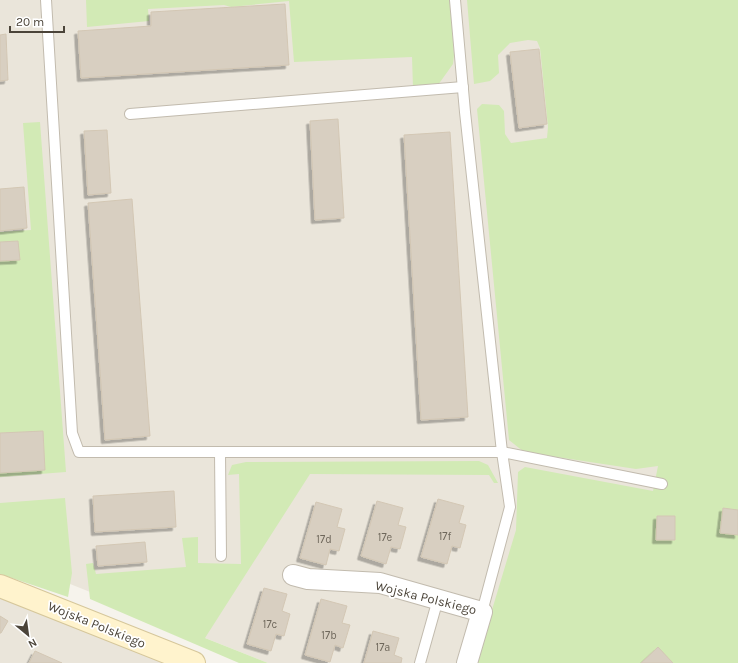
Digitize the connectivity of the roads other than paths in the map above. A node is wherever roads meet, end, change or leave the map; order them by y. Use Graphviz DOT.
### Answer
graph roads {
  1 [pos="46,0"];
  2 [pos="455,0"];
  3 [pos="463,87"];
  4 [pos="130,114"];
  5 [pos="220,452"];
  6 [pos="502,452"];
  7 [pos="662,484"];
  8 [pos="220,556"];
  9 [pos="293,575"];
  10 [pos="0,586"];
  11 [pos="438,599"];
  12 [pos="482,612"];
  13 [pos="194,663"];
  14 [pos="420,663"];
  15 [pos="467,663"];
  1 -- 5 [label="lane"];
  2 -- 3 [label="lane"];
  3 -- 4 [label="lane"];
  3 -- 6 [label="lane"];
  5 -- 6 [label="lane"];
  5 -- 8 [label="lane"];
  6 -- 7 [label="lane"];
  6 -- 12 [label="lane"];
  9 -- 11 [label="street, Wojska Polskiego"];
  10 -- 13 [label="street, Wojska Polskiego"];
  11 -- 12 [label="street, Wojska Polskiego"];
  11 -- 14 [label="lane"];
  12 -- 15 [label="street, Wojska Polskiego"];
}
